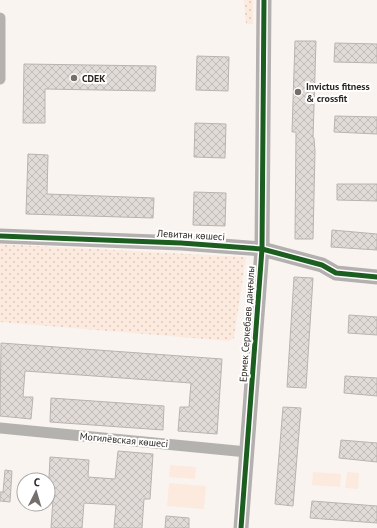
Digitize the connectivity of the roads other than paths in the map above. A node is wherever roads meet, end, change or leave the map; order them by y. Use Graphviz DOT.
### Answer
graph roads {
  1 [pos="264,0"];
  2 [pos="0,18"];
  3 [pos="0,79"];
  4 [pos="0,236"];
  5 [pos="262,249"];
  6 [pos="377,277"];
  7 [pos="0,428"];
  8 [pos="247,452"];
  9 [pos="241,528"];
  1 -- 5 [label="street, Ермек Серкебаев даңғылы"];
  2 -- 3 [label="street"];
  4 -- 5 [label="street, Левитан көшесі"];
  5 -- 6 [label="street, Левитан көшесі"];
  5 -- 8 [label="street, Ермек Серкебаев даңғылы"];
  7 -- 8 [label="street, Могилёвская көшесі"];
  8 -- 9 [label="street, Ермек Серкебаев даңғылы"];
}
